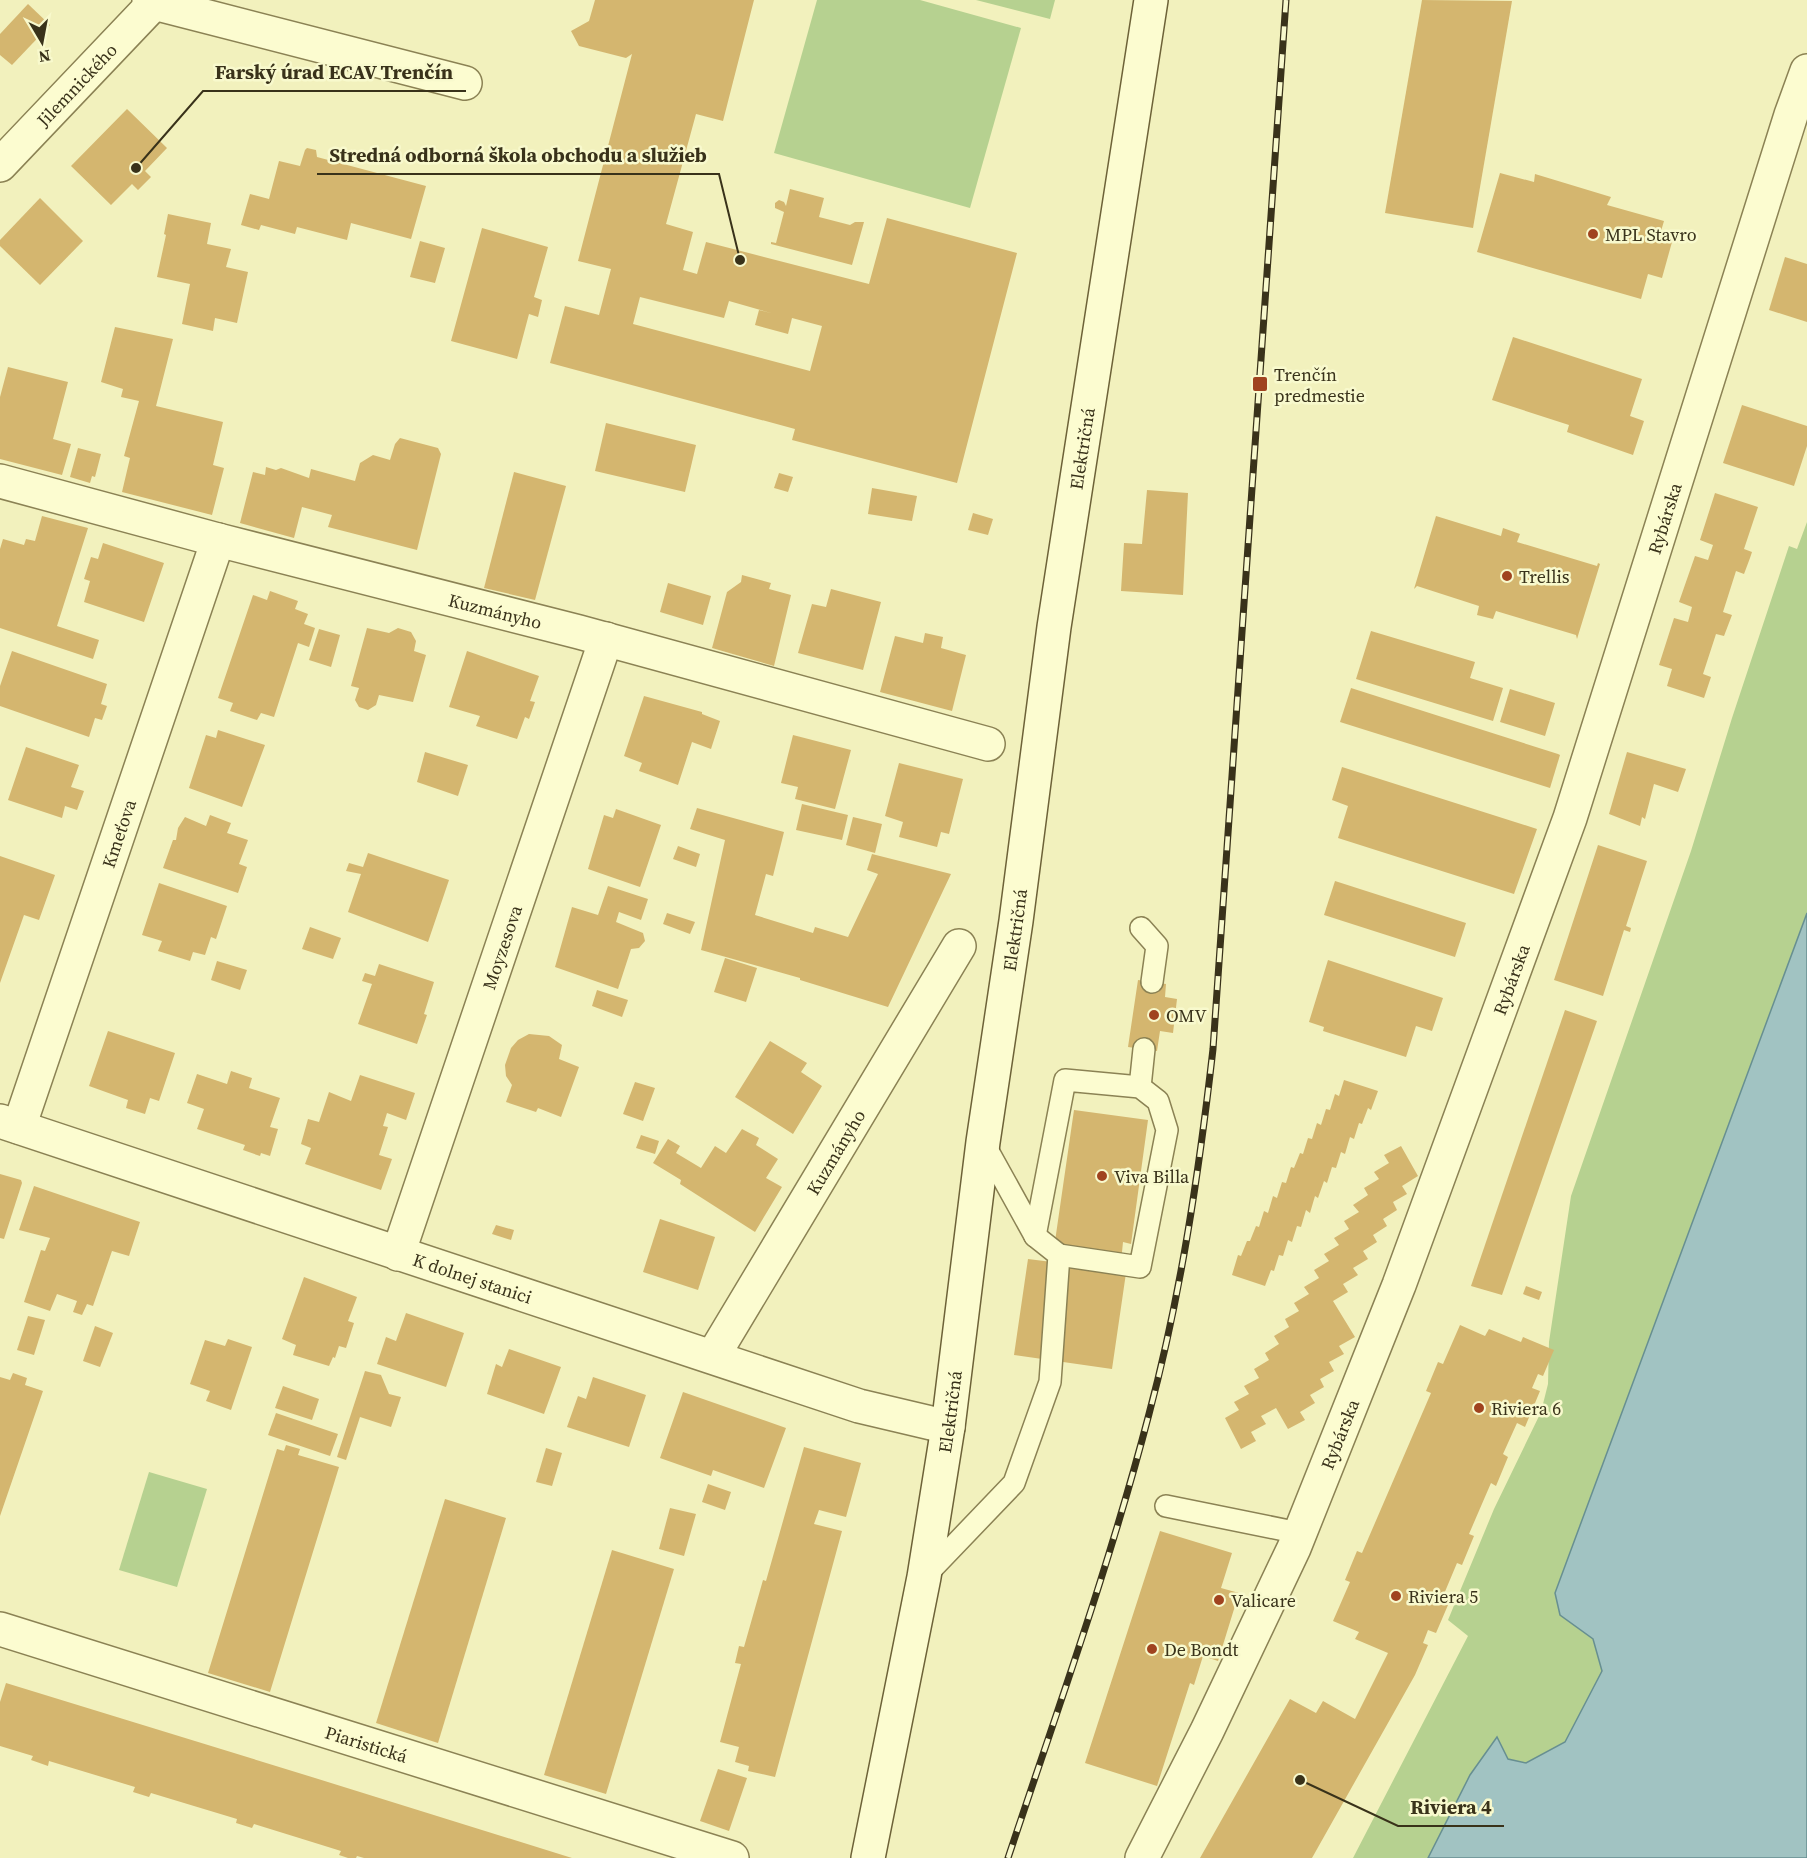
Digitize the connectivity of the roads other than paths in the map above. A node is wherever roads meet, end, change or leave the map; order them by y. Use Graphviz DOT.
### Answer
graph roads {
  1 [pos="1151,0"];
  2 [pos="153,1"];
  3 [pos="1807,72"];
  4 [pos="465,83"];
  5 [pos="0,165"];
  6 [pos="0,481"];
  7 [pos="218,540"];
  8 [pos="606,639"];
  9 [pos="988,744"];
  10 [pos="1141,928"];
  11 [pos="959,946"];
  12 [pos="1152,982"];
  13 [pos="1144,1049"];
  14 [pos="1140,1087"];
  15 [pos="9,1124"];
  16 [pos="983,1142"];
  17 [pos="1035,1236"];
  18 [pos="398,1254"];
  19 [pos="1059,1255"];
  20 [pos="713,1356"];
  21 [pos="948,1427"];
  22 [pos="1166,1506"];
  23 [pos="1299,1533"];
  24 [pos="924,1577"];
  25 [pos="0,1629"];
  26 [pos="732,1858"];
  27 [pos="868,1858"];
  28 [pos="1142,1858"];
  1 -- 16 [label="street, Električná"];
  2 -- 4 [label="street, Jilemnického"];
  2 -- 5 [label="street, Jilemnického"];
  3 -- 23 [label="street, Rybárska"];
  6 -- 7 [label="street, Kuzmányho"];
  7 -- 8 [label="street, Kuzmányho"];
  7 -- 15 [label="street, Kmeťova"];
  8 -- 9 [label="street, Kuzmányho"];
  8 -- 18 [label="street, Moyzesova"];
  10 -- 12 [label="lane"];
  11 -- 20 [label="street, Kuzmányho"];
  13 -- 14 [label="lane"];
  14 -- 17 [label="lane"];
  14 -- 19 [label="lane"];
  15 -- 18 [label="street, K dolnej stanici"];
  16 -- 17 [label="lane"];
  16 -- 21 [label="street, Električná"];
  17 -- 19 [label="lane"];
  18 -- 20 [label="street, K dolnej stanici"];
  19 -- 24 [label="lane"];
  20 -- 21 [label="street, K dolnej stanici"];
  21 -- 24 [label="street, Električná"];
  22 -- 23 [label="lane"];
  23 -- 28 [label="street, Rybárska"];
  24 -- 27 [label="street, Električná"];
  25 -- 26 [label="street, Piaristická"];
}
